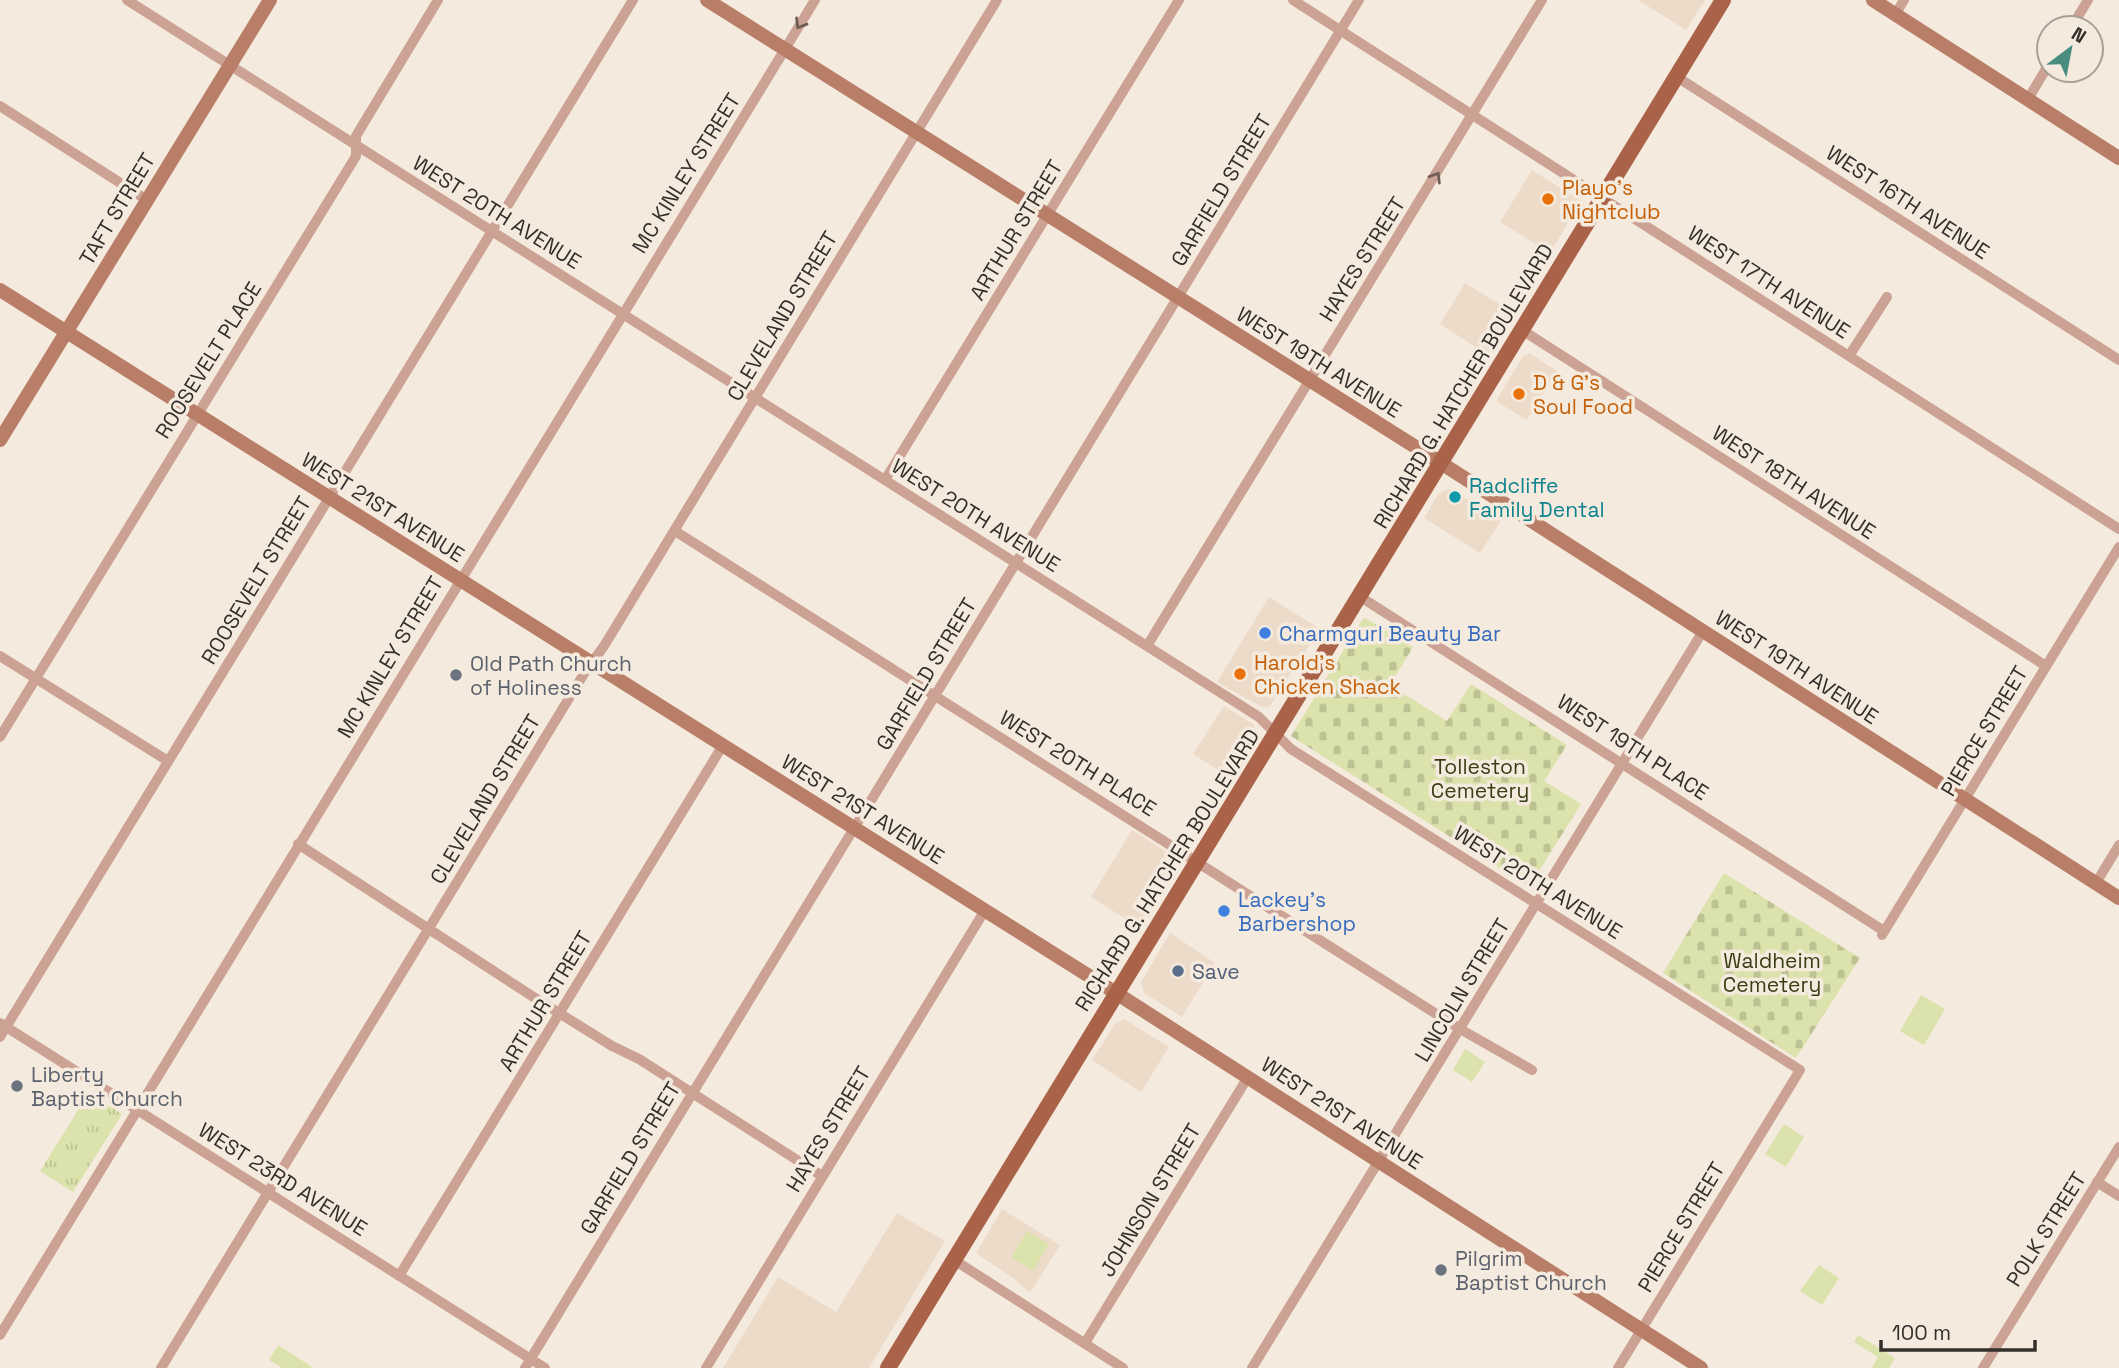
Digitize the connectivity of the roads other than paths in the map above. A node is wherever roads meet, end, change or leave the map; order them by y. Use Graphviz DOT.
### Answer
graph roads {
  1 [pos="127,0"];
  2 [pos="270,0"];
  3 [pos="439,0"];
  4 [pos="633,0"];
  5 [pos="707,0"];
  6 [pos="815,0"];
  7 [pos="997,0"];
  8 [pos="1179,0"];
  9 [pos="1293,0"];
  10 [pos="1359,0"];
  11 [pos="1542,0"];
  12 [pos="1723,0"];
  13 [pos="1873,0"];
  14 [pos="1904,0"];
  15 [pos="1895,15"];
  16 [pos="1340,31"];
  17 [pos="785,49"];
  18 [pos="230,65"];
  19 [pos="1677,77"];
  20 [pos="2037,84"];
  21 [pos="2028,99"];
  22 [pos="0,106"];
  23 [pos="1473,116"];
  24 [pos="916,132"];
  25 [pos="356,145"];
  26 [pos="2119,158"];
  27 [pos="1602,198"];
  28 [pos="147,200"];
  29 [pos="1048,215"];
  30 [pos="492,231"];
  31 [pos="0,290"];
  32 [pos="1178,297"];
  33 [pos="1887,297"];
  34 [pos="623,314"];
  35 [pos="1522,330"];
  36 [pos="66,332"];
  37 [pos="1849,356"];
  38 [pos="2119,360"];
  39 [pos="1310,381"];
  40 [pos="755,397"];
  41 [pos="197,414"];
  42 [pos="0,440"];
  43 [pos="1441,463"];
  44 [pos="885,480"];
  45 [pos="329,498"];
  46 [pos="2119,529"];
  47 [pos="675,531"];
  48 [pos="2119,547"];
  49 [pos="1016,563"];
  50 [pos="460,580"];
  51 [pos="1359,596"];
  52 [pos="1703,631"];
  53 [pos="1147,646"];
  54 [pos="0,656"];
  55 [pos="592,663"];
  56 [pos="2046,666"];
  57 [pos="36,678"];
  58 [pos="935,696"];
  59 [pos="1275,733"];
  60 [pos="0,737"];
  61 [pos="723,745"];
  62 [pos="168,761"];
  63 [pos="1622,762"];
  64 [pos="1965,799"];
  65 [pos="853,827"];
  66 [pos="298,844"];
  67 [pos="2119,845"];
  68 [pos="1197,860"];
  69 [pos="2096,883"];
  70 [pos="2119,898"];
  71 [pos="1537,903"];
  72 [pos="985,911"];
  73 [pos="429,929"];
  74 [pos="1883,933"];
  75 [pos="1116,993"];
  76 [pos="560,1013"];
  77 [pos="3,1025"];
  78 [pos="1460,1029"];
  79 [pos="0,1037"];
  80 [pos="1800,1069"];
  81 [pos="1532,1070"];
  82 [pos="1248,1077"];
  83 [pos="692,1093"];
  84 [pos="137,1110"];
  85 [pos="2119,1147"];
  86 [pos="1379,1162"];
  87 [pos="822,1177"];
  88 [pos="2097,1182"];
  89 [pos="269,1193"];
  90 [pos="2119,1196"];
  91 [pos="954,1259"];
  92 [pos="399,1276"];
  93 [pos="1641,1330"];
  94 [pos="0,1335"];
  95 [pos="1085,1343"];
  96 [pos="528,1363"];
  97 [pos="161,1368"];
  98 [pos="545,1368"];
  99 [pos="706,1368"];
  100 [pos="888,1368"];
  101 [pos="1123,1368"];
  102 [pos="1252,1368"];
  103 [pos="1618,1368"];
  104 [pos="1701,1368"];
  105 [pos="1983,1368"];
  1 -- 18 [label="street, WEST 20TH AVENUE"];
  2 -- 18 [label="street, TAFT STREET"];
  3 -- 25 [label="street, ROOSEVELT PLACE"];
  4 -- 30 [label="street, ROOSEVELT STREET"];
  5 -- 17 [label="street, WEST 19TH AVENUE"];
  6 -- 17 [label="street, MC KINLEY STREET, one-way"];
  7 -- 24 [label="street, CLEVELAND STREET"];
  8 -- 29 [label="street, ARTHUR STREET"];
  9 -- 16 [label="street, WEST 17TH AVENUE"];
  10 -- 16 [label="street, GARFIELD STREET"];
  11 -- 23 [label="street, HAYES STREET"];
  12 -- 19 [label="main road, RICHARD G. HATCHER BOULEVARD"];
  13 -- 15 [label="street"];
  14 -- 15 [label="street"];
  15 -- 21 [label="street"];
  16 -- 23 [label="street, WEST 17TH AVENUE"];
  16 -- 32 [label="street, GARFIELD STREET"];
  17 -- 24 [label="street, WEST 19TH AVENUE"];
  17 -- 34 [label="street, MC KINLEY STREET"];
  18 -- 25 [label="street, WEST 20TH AVENUE"];
  18 -- 28 [label="street, TAFT STREET"];
  19 -- 27 [label="main road, RICHARD G. HATCHER BOULEVARD"];
  19 -- 38 [label="street, WEST 16TH AVENUE"];
  20 -- 21 [label="street"];
  21 -- 26 [label="street"];
  22 -- 28 [label="street"];
  23 -- 27 [label="street, WEST 17TH AVENUE"];
  39 -- 23 [label="street, HAYES STREET, one-way"];
  24 -- 29 [label="street, WEST 19TH AVENUE"];
  24 -- 40 [label="street, CLEVELAND STREET"];
  25 -- 30 [label="street, WEST 20TH AVENUE"];
  25 -- 41 [label="street, ROOSEVELT PLACE"];
  27 -- 35 [label="main road, RICHARD G. HATCHER BOULEVARD"];
  27 -- 37 [label="street, WEST 17TH AVENUE"];
  28 -- 36 [label="street, TAFT STREET"];
  29 -- 32 [label="street, WEST 19TH AVENUE"];
  29 -- 44 [label="street, ARTHUR STREET"];
  30 -- 34 [label="street, WEST 20TH AVENUE"];
  30 -- 45 [label="street, ROOSEVELT STREET"];
  31 -- 36 [label="street, WEST 21ST AVENUE"];
  32 -- 39 [label="street, WEST 19TH AVENUE"];
  32 -- 49 [label="street, GARFIELD STREET"];
  33 -- 37 [label="street"];
  34 -- 40 [label="street, WEST 20TH AVENUE"];
  34 -- 50 [label="street, MC KINLEY STREET"];
  35 -- 43 [label="main road, RICHARD G. HATCHER BOULEVARD"];
  35 -- 56 [label="street, WEST 18TH AVENUE"];
  36 -- 41 [label="street, WEST 21ST AVENUE"];
  36 -- 42 [label="street, TAFT STREET"];
  37 -- 46 [label="street, WEST 17TH AVENUE"];
  39 -- 43 [label="street, WEST 19TH AVENUE"];
  39 -- 53 [label="street, HAYES STREET"];
  40 -- 44 [label="street, WEST 20TH AVENUE"];
  40 -- 47 [label="street, CLEVELAND STREET"];
  41 -- 45 [label="street, WEST 21ST AVENUE"];
  41 -- 57 [label="street, ROOSEVELT PLACE"];
  43 -- 51 [label="main road, RICHARD G. HATCHER BOULEVARD"];
  43 -- 52 [label="street, WEST 19TH AVENUE"];
  44 -- 49 [label="street, WEST 20TH AVENUE"];
  45 -- 50 [label="street, WEST 21ST AVENUE"];
  45 -- 62 [label="street, ROOSEVELT STREET"];
  47 -- 55 [label="street, CLEVELAND STREET"];
  47 -- 58 [label="street, WEST 20TH PLACE"];
  48 -- 56 [label="street, PIERCE STREET"];
  49 -- 53 [label="street, WEST 20TH AVENUE"];
  49 -- 58 [label="street, GARFIELD STREET"];
  50 -- 55 [label="street, WEST 21ST AVENUE"];
  50 -- 66 [label="street, MC KINLEY STREET"];
  51 -- 59 [label="main road, RICHARD G. HATCHER BOULEVARD"];
  51 -- 63 [label="street, WEST 19TH PLACE"];
  52 -- 63 [label="street, LINCOLN STREET"];
  52 -- 64 [label="street, WEST 19TH AVENUE"];
  53 -- 59 [label="street, WEST 20TH AVENUE"];
  54 -- 57 [label="street"];
  55 -- 61 [label="street, WEST 21ST AVENUE"];
  55 -- 73 [label="street, CLEVELAND STREET"];
  56 -- 64 [label="street, PIERCE STREET"];
  57 -- 60 [label="street, ROOSEVELT PLACE"];
  57 -- 62 [label="street"];
  58 -- 65 [label="street, GARFIELD STREET"];
  58 -- 68 [label="street, WEST 20TH PLACE"];
  59 -- 68 [label="main road, RICHARD G. HATCHER BOULEVARD"];
  59 -- 71 [label="street, WEST 20TH AVENUE"];
  61 -- 65 [label="street, WEST 21ST AVENUE"];
  61 -- 76 [label="street, ARTHUR STREET"];
  62 -- 77 [label="street, ROOSEVELT STREET"];
  63 -- 71 [label="street, LINCOLN STREET"];
  63 -- 74 [label="street, WEST 19TH PLACE"];
  64 -- 69 [label="street, WEST 19TH AVENUE"];
  64 -- 74 [label="street, PIERCE STREET"];
  65 -- 72 [label="street, WEST 21ST AVENUE"];
  65 -- 83 [label="street, GARFIELD STREET"];
  66 -- 73 [label="street"];
  66 -- 84 [label="street, MC KINLEY STREET"];
  67 -- 69 [label="street"];
  68 -- 75 [label="main road, RICHARD G. HATCHER BOULEVARD"];
  68 -- 78 [label="street, WEST 20TH PLACE"];
  69 -- 70 [label="street, WEST 19TH AVENUE"];
  71 -- 78 [label="street, LINCOLN STREET"];
  71 -- 80 [label="street, WEST 20TH AVENUE"];
  72 -- 75 [label="street, WEST 21ST AVENUE"];
  72 -- 87 [label="street, HAYES STREET"];
  73 -- 76 [label="street"];
  73 -- 89 [label="street, CLEVELAND STREET"];
  75 -- 82 [label="street, WEST 21ST AVENUE"];
  75 -- 91 [label="main road, RICHARD G. HATCHER BOULEVARD"];
  76 -- 83 [label="street"];
  76 -- 92 [label="street, ARTHUR STREET"];
  77 -- 79 [label="street, ROOSEVELT STREET"];
  77 -- 84 [label="street, WEST 23RD AVENUE"];
  78 -- 81 [label="street, WEST 20TH PLACE"];
  78 -- 86 [label="street, LINCOLN STREET"];
  80 -- 93 [label="street, PIERCE STREET"];
  82 -- 86 [label="street, WEST 21ST AVENUE"];
  82 -- 95 [label="street, JOHNSON STREET"];
  83 -- 87 [label="street"];
  83 -- 96 [label="street, GARFIELD STREET"];
  84 -- 89 [label="street, WEST 23RD AVENUE"];
  84 -- 94 [label="street, MC KINLEY STREET"];
  85 -- 88 [label="street, POLK STREET"];
  86 -- 93 [label="street, WEST 21ST AVENUE"];
  86 -- 102 [label="street, LINCOLN STREET"];
  87 -- 99 [label="street, HAYES STREET"];
  88 -- 90 [label="street"];
  88 -- 105 [label="street, POLK STREET"];
  89 -- 92 [label="street, WEST 23RD AVENUE"];
  89 -- 97 [label="street, CLEVELAND STREET"];
  91 -- 95 [label="street"];
  91 -- 100 [label="main road, RICHARD G. HATCHER BOULEVARD"];
  92 -- 96 [label="street, WEST 23RD AVENUE"];
  93 -- 103 [label="street, PIERCE STREET"];
  93 -- 104 [label="street, WEST 21ST AVENUE"];
  95 -- 101 [label="street"];
  96 -- 98 [label="street, WEST 23RD AVENUE"];
}
